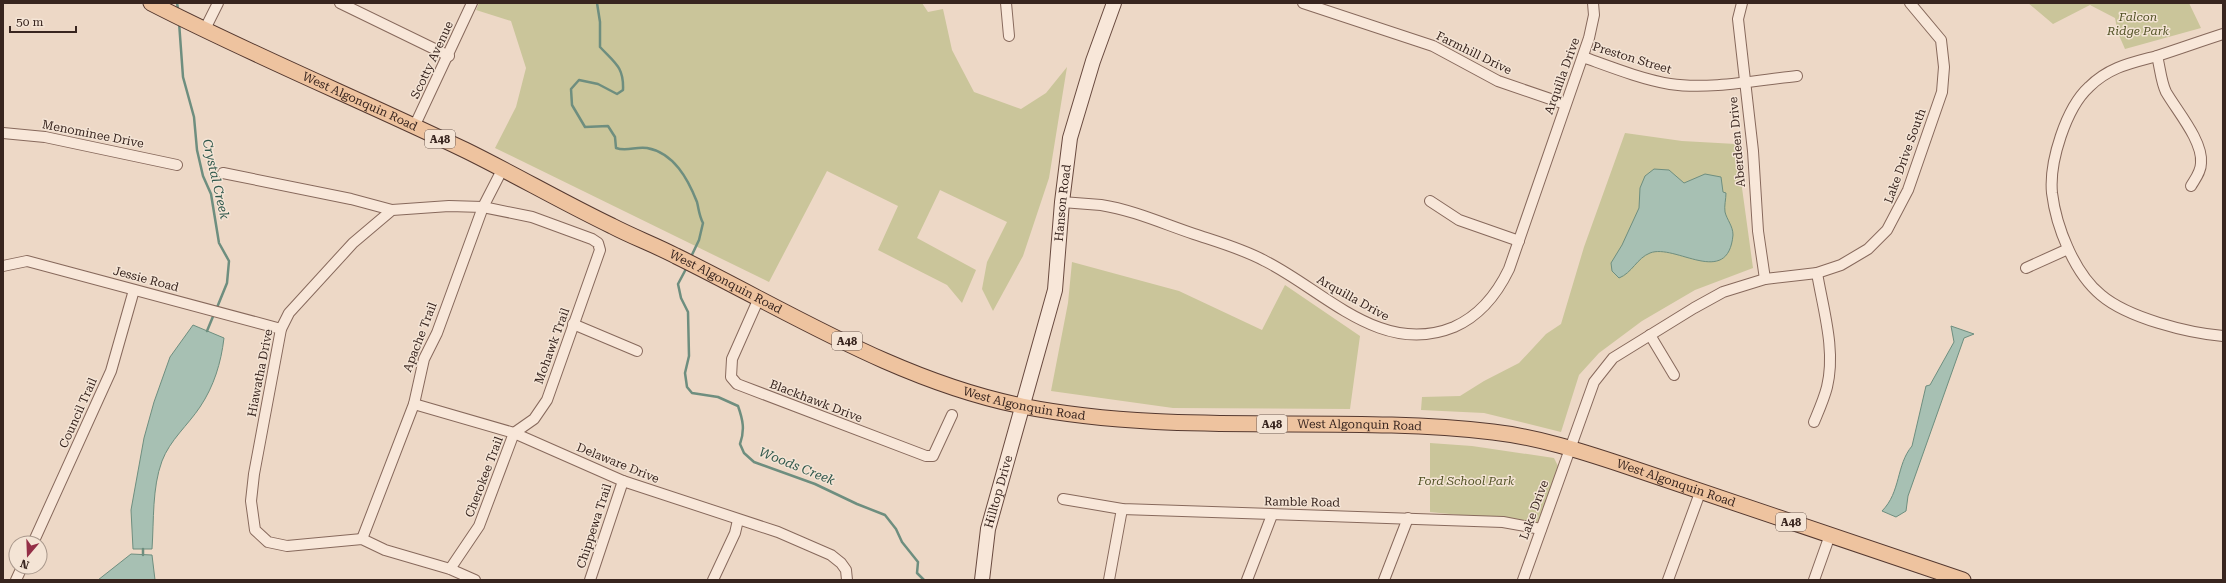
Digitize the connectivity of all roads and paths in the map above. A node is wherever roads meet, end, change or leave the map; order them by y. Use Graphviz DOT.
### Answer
graph roads {
  1 [pos="218,3"];
  2 [pos="340,3"];
  3 [pos="472,3"];
  4 [pos="1006,3"];
  5 [pos="1114,3"];
  6 [pos="1303,3"];
  7 [pos="1593,3"];
  8 [pos="1742,3"];
  9 [pos="1910,3"];
  10 [pos="154,4"];
  11 [pos="205,29"];
  12 [pos="2223,34"];
  13 [pos="1009,36"];
  14 [pos="449,56"];
  15 [pos="2157,56"];
  16 [pos="1583,57"];
  17 [pos="1798,76"];
  18 [pos="1745,81"];
  19 [pos="1565,104"];
  20 [pos="414,127"];
  21 [pos="3,133"];
  22 [pos="177,165"];
  23 [pos="502,170"];
  24 [pos="223,173"];
  25 [pos="2191,186"];
  26 [pos="1430,200"];
  27 [pos="1062,202"];
  28 [pos="483,207"];
  29 [pos="392,210"];
  30 [pos="1519,241"];
  31 [pos="2068,249"];
  32 [pos="3,266"];
  33 [pos="2026,268"];
  34 [pos="1817,273"];
  35 [pos="1765,279"];
  36 [pos="134,290"];
  37 [pos="760,298"];
  38 [pos="573,324"];
  39 [pos="281,329"];
  40 [pos="1650,335"];
  41 [pos="2223,336"];
  42 [pos="637,351"];
  43 [pos="1674,375"];
  44 [pos="414,404"];
  45 [pos="1023,406"];
  46 [pos="952,415"];
  47 [pos="1814,422"];
  48 [pos="514,433"];
  49 [pos="1570,448"];
  50 [pos="623,481"];
  51 [pos="1701,490"];
  52 [pos="1063,499"];
  53 [pos="1122,509"];
  54 [pos="1272,515"];
  55 [pos="1408,518"];
  56 [pos="738,520"];
  57 [pos="1541,529"];
  58 [pos="37,535"];
  59 [pos="1830,535"];
  60 [pos="362,539"];
  61 [pos="450,569"];
  62 [pos="475,580"];
  63 [pos="590,580"];
  64 [pos="713,580"];
  65 [pos="847,580"];
  66 [pos="982,580"];
  67 [pos="1108,580"];
  68 [pos="1247,580"];
  69 [pos="1384,580"];
  70 [pos="1523,580"];
  71 [pos="1668,580"];
  72 [pos="1814,580"];
  73 [pos="1960,580"];
  1 -- 11 [label="street"];
  2 -- 14 [label="street"];
  3 -- 14 [label="street, Scotty Avenue"];
  4 -- 13 [label="street"];
  5 -- 27 [label="main road, Hanson Road"];
  6 -- 19 [label="street, Farmhill Drive"];
  7 -- 16 [label="street, Arquilla Drive"];
  8 -- 18 [label="street, Aberdeen Drive"];
  9 -- 34 [label="street, Lake Drive South"];
  10 -- 11 [label="main road, West Algonquin Road / A48"];
  11 -- 20 [label="main road, West Algonquin Road / A48"];
  12 -- 15 [label="street"];
  14 -- 20 [label="street, Scotty Avenue"];
  15 -- 25 [label="street"];
  15 -- 31 [label="street"];
  16 -- 18 [label="street, Preston Street"];
  16 -- 19 [label="street, Arquilla Drive"];
  17 -- 18 [label="street, Preston Street"];
  18 -- 35 [label="street, Aberdeen Drive"];
  19 -- 30 [label="street, Arquilla Drive"];
  20 -- 23 [label="main road, West Algonquin Road / A48"];
  21 -- 22 [label="street, Menominee Drive"];
  23 -- 28 [label="street, Apache Trail"];
  23 -- 37 [label="main road, West Algonquin Road / A48"];
  24 -- 29 [label="street"];
  26 -- 30 [label="street"];
  27 -- 30 [label="street, Arquilla Drive"];
  27 -- 45 [label="main road, Hanson Road"];
  28 -- 29 [label="street"];
  28 -- 38 [label="street, Mohawk Trail"];
  28 -- 44 [label="street, Apache Trail"];
  29 -- 39 [label="street, Hiawatha Drive"];
  31 -- 33 [label="street"];
  31 -- 41 [label="street"];
  32 -- 36 [label="street, Jessie Road"];
  34 -- 35 [label="street, Lake Drive South"];
  34 -- 47 [label="street"];
  35 -- 40 [label="street, Lake Drive South"];
  36 -- 39 [label="street, Jessie Road"];
  36 -- 58 [label="street, Council Trail"];
  37 -- 45 [label="main road, West Algonquin Road / A48"];
  37 -- 46 [label="street, Blackhawk Drive"];
  38 -- 42 [label="street"];
  38 -- 48 [label="street, Mohawk Trail"];
  39 -- 60 [label="street, Hiawatha Drive"];
  40 -- 43 [label="street"];
  40 -- 49 [label="street, Lake Drive South"];
  44 -- 48 [label="street, Delaware Drive"];
  44 -- 60 [label="street, Apache Trail"];
  45 -- 49 [label="main road, West Algonquin Road / A48"];
  45 -- 66 [label="main road, Hilltop Drive"];
  48 -- 50 [label="street, Delaware Drive"];
  48 -- 61 [label="street, Cherokee Trail"];
  49 -- 51 [label="main road, West Algonquin Road / A48"];
  49 -- 57 [label="street, Lake Drive"];
  50 -- 56 [label="street, Delaware Drive"];
  50 -- 63 [label="street, Chippewa Trail"];
  51 -- 59 [label="main road, West Algonquin Road / A48"];
  51 -- 71 [label="street"];
  52 -- 53 [label="street, Ramble Road"];
  53 -- 54 [label="street, Ramble Road"];
  53 -- 67 [label="street"];
  54 -- 55 [label="street, Ramble Road"];
  54 -- 68 [label="street"];
  55 -- 57 [label="street, Ramble Road"];
  55 -- 69 [label="street"];
  56 -- 64 [label="street"];
  56 -- 65 [label="street, Delaware Drive"];
  57 -- 70 [label="street, Lake Drive"];
  59 -- 72 [label="street"];
  59 -- 73 [label="main road, West Algonquin Road / A48"];
  60 -- 61 [label="street, Hiawatha Drive"];
  61 -- 62 [label="street, Hiawatha Drive"];
}
